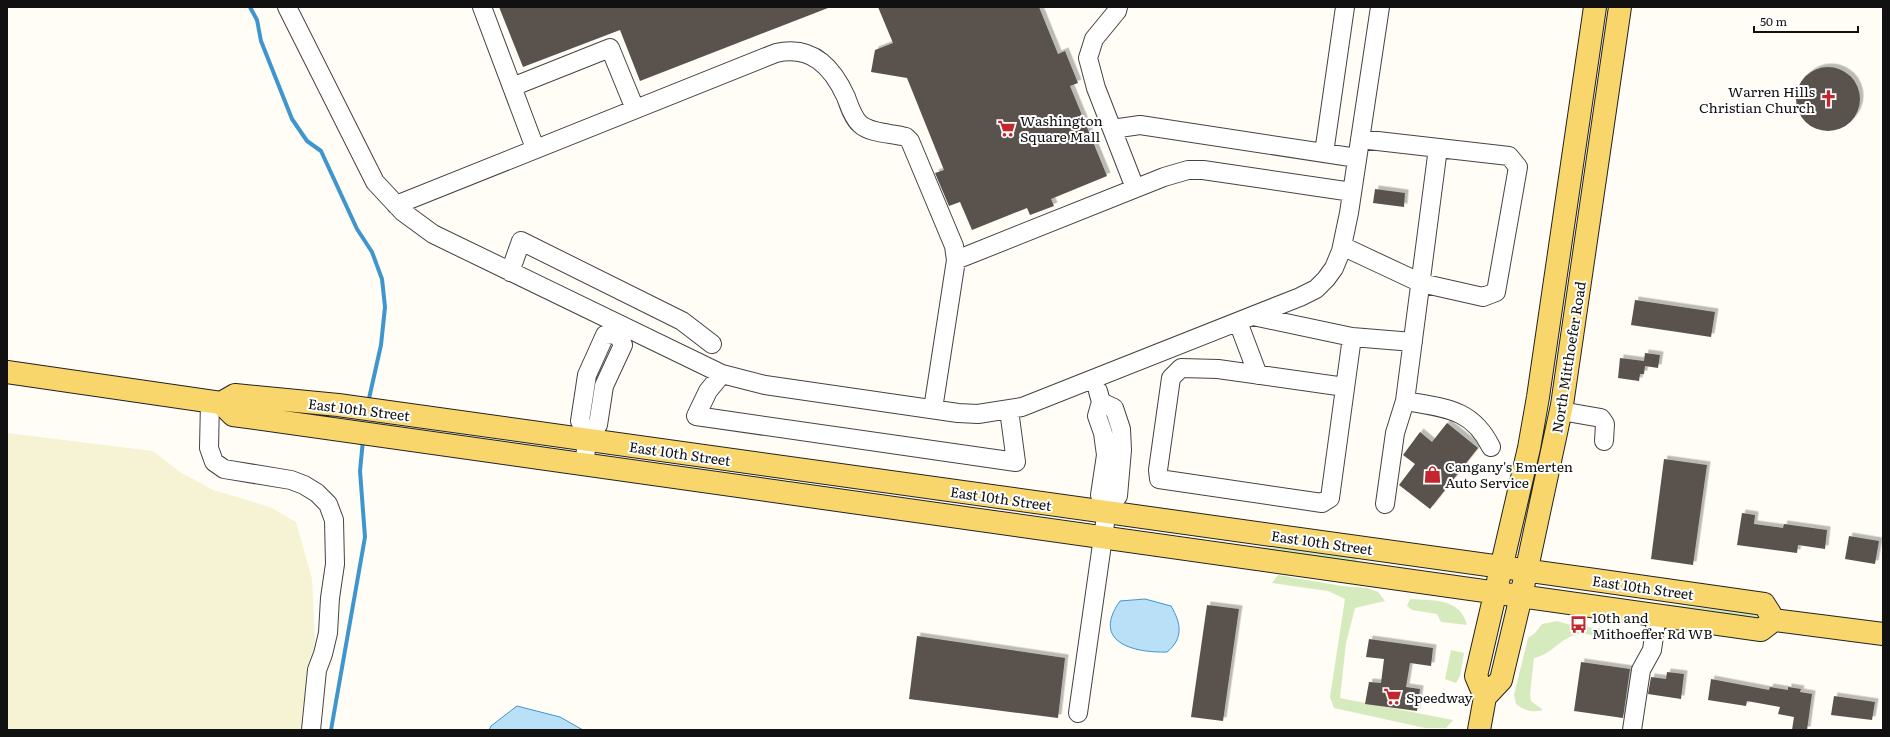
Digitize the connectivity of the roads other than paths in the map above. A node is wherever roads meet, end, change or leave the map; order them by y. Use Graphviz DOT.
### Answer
graph roads {
  1 [pos="287,7"];
  2 [pos="482,7"];
  3 [pos="1118,7"];
  4 [pos="1345,7"];
  5 [pos="1380,7"];
  6 [pos="1595,7"];
  7 [pos="1620,7"];
  8 [pos="512,87"];
  9 [pos="635,109"];
  10 [pos="1112,129"];
  11 [pos="1360,139"];
  12 [pos="535,148"];
  13 [pos="1438,148"];
  14 [pos="1324,153"];
  15 [pos="1357,158"];
  16 [pos="1135,188"];
  17 [pos="1352,192"];
  18 [pos="396,205"];
  19 [pos="1342,246"];
  20 [pos="956,260"];
  21 [pos="510,272"];
  22 [pos="1421,283"];
  23 [pos="1246,319"];
  24 [pos="619,330"];
  25 [pos="1547,332"];
  26 [pos="1352,337"];
  27 [pos="1413,342"];
  28 [pos="712,344"];
  29 [pos="1174,347"];
  30 [pos="1181,368"];
  31 [pos="7,372"];
  32 [pos="722,374"];
  33 [pos="1258,375"];
  34 [pos="1093,379"];
  35 [pos="1345,387"];
  36 [pos="1405,401"];
  37 [pos="215,402"];
  38 [pos="933,409"];
  39 [pos="1009,410"];
  40 [pos="1561,411"];
  41 [pos="588,437"];
  42 [pos="1604,441"];
  43 [pos="1491,447"];
  44 [pos="584,464"];
  45 [pos="1385,504"];
  46 [pos="1107,511"];
  47 [pos="1103,537"];
  48 [pos="1501,567"];
  49 [pos="1526,571"];
  50 [pos="1495,592"];
  51 [pos="1521,596"];
  52 [pos="1657,615"];
  53 [pos="1774,620"];
  54 [pos="1883,634"];
  55 [pos="1484,698"];
  56 [pos="1078,713"];
  57 [pos="311,730"];
  58 [pos="1478,730"];
  59 [pos="1632,730"];
  1 -- 18 [label="lane"];
  2 -- 8 [label="lane"];
  3 -- 10 [label="lane"];
  4 -- 14 [label="lane"];
  5 -- 11 [label="lane"];
  6 -- 25 [label="main road, North Mitthoefer Road"];
  7 -- 40 [label="main road, North Mitthoefer Road"];
  8 -- 9 [label="lane"];
  8 -- 12 [label="lane"];
  9 -- 12 [label="lane"];
  9 -- 20 [label="lane"];
  10 -- 14 [label="lane"];
  10 -- 16 [label="lane"];
  11 -- 13 [label="lane"];
  11 -- 15 [label="lane"];
  12 -- 18 [label="lane"];
  13 -- 22 [label="lane"];
  13 -- 22 [label="lane"];
  14 -- 15 [label="lane"];
  15 -- 17 [label="lane"];
  16 -- 17 [label="lane"];
  16 -- 20 [label="lane"];
  17 -- 19 [label="lane"];
  18 -- 21 [label="lane"];
  19 -- 22 [label="lane"];
  19 -- 23 [label="lane"];
  20 -- 38 [label="lane"];
  21 -- 24 [label="lane"];
  21 -- 28 [label="lane"];
  22 -- 27 [label="lane"];
  23 -- 26 [label="lane"];
  23 -- 29 [label="lane"];
  23 -- 33 [label="lane"];
  24 -- 32 [label="lane"];
  24 -- 41 [label="lane"];
  25 -- 40 [label="main road"];
  25 -- 48 [label="main road, North Mitthoefer Road"];
  26 -- 27 [label="lane"];
  26 -- 35 [label="lane"];
  27 -- 36 [label="lane"];
  29 -- 30 [label="lane"];
  29 -- 34 [label="lane"];
  30 -- 33 [label="lane"];
  30 -- 35 [label="lane"];
  31 -- 37 [label="main road"];
  32 -- 38 [label="lane"];
  32 -- 39 [label="lane"];
  33 -- 35 [label="lane"];
  34 -- 39 [label="lane"];
  34 -- 46 [label="lane"];
  36 -- 43 [label="lane"];
  36 -- 45 [label="lane"];
  37 -- 41 [label="main road, East 10th Street"];
  37 -- 44 [label="main road, East 10th Street"];
  37 -- 57 [label="lane"];
  38 -- 39 [label="lane"];
  40 -- 42 [label="lane"];
  40 -- 49 [label="main road, North Mitthoefer Road"];
  41 -- 44 [label="lane"];
  41 -- 46 [label="main road, East 10th Street"];
  44 -- 47 [label="main road, East 10th Street"];
  46 -- 47 [label="lane"];
  46 -- 48 [label="main road, East 10th Street"];
  47 -- 50 [label="main road, East 10th Street"];
  47 -- 56 [label="lane"];
  48 -- 49 [label="main road, East 10th Street"];
  48 -- 50 [label="main road, North Mitthoefer Road"];
  49 -- 51 [label="main road, North Mitthoefer Road"];
  49 -- 53 [label="main road, East 10th Street"];
  50 -- 51 [label="main road, East 10th Street"];
  50 -- 55 [label="main road, North Mitthoefer Road"];
  51 -- 52 [label="main road, East 10th Street"];
  51 -- 55 [label="main road, North Mitthoefer Road"];
  52 -- 53 [label="main road, East 10th Street"];
  52 -- 59 [label="lane"];
  53 -- 54 [label="main road"];
  55 -- 58 [label="main road"];
}
